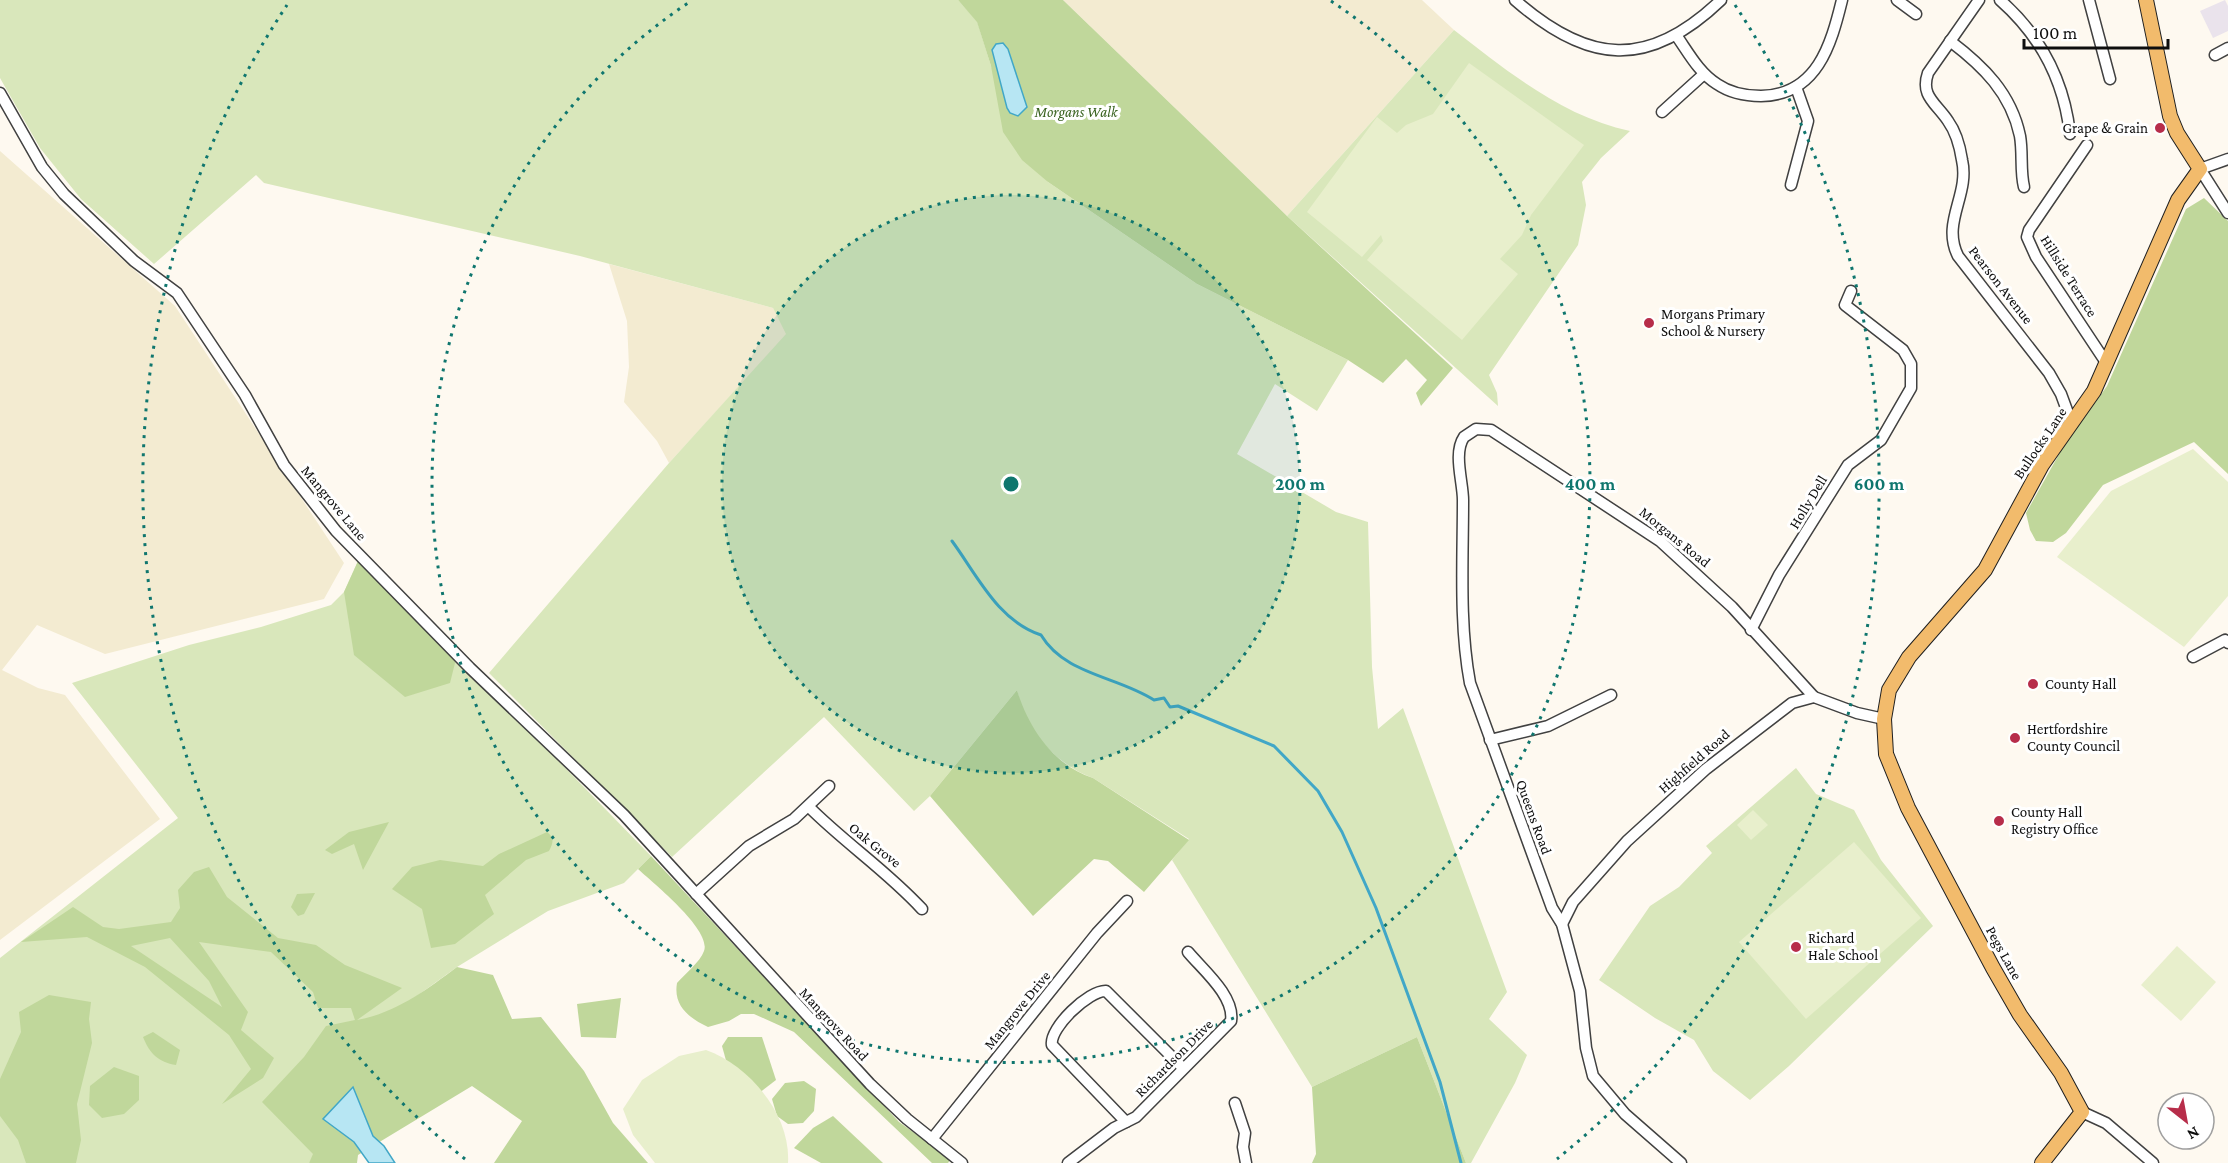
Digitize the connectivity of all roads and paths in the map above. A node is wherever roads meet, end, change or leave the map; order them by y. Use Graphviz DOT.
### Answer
graph roads {
  1 [pos="1515,0"];
  2 [pos="1721,0"];
  3 [pos="1842,0"];
  4 [pos="1897,0"];
  5 [pos="1979,0"];
  6 [pos="2000,0"];
  7 [pos="2089,0"];
  8 [pos="2146,0"];
  9 [pos="1916,14"];
  10 [pos="1676,36"];
  11 [pos="1950,42"];
  12 [pos="2228,48"];
  13 [pos="2215,55"];
  14 [pos="1704,74"];
  15 [pos="2110,80"];
  16 [pos="1796,87"];
  17 [pos="0,93"];
  18 [pos="1662,112"];
  19 [pos="2070,134"];
  20 [pos="2087,145"];
  21 [pos="2228,159"];
  22 [pos="2200,169"];
  23 [pos="1791,185"];
  24 [pos="2025,187"];
  25 [pos="2228,213"];
  26 [pos="1851,291"];
  27 [pos="2107,363"];
  28 [pos="2072,424"];
  29 [pos="1461,441"];
  30 [pos="1751,630"];
  31 [pos="2227,641"];
  32 [pos="2193,657"];
  33 [pos="1611,695"];
  34 [pos="1814,697"];
  35 [pos="1884,719"];
  36 [pos="1490,740"];
  37 [pos="829,786"];
  38 [pos="808,807"];
  39 [pos="696,894"];
  40 [pos="1127,901"];
  41 [pos="922,909"];
  42 [pos="1562,924"];
  43 [pos="1188,952"];
  44 [pos="1183,1068"];
  45 [pos="1235,1103"];
  46 [pos="2082,1112"];
  47 [pos="1126,1122"];
  48 [pos="932,1139"];
  49 [pos="962,1163"];
  50 [pos="1068,1163"];
  51 [pos="1246,1163"];
  52 [pos="1681,1163"];
  53 [pos="2043,1163"];
  54 [pos="2153,1163"];
  1 -- 10 [label="street"];
  2 -- 10 [label="street"];
  3 -- 16 [label="street"];
  4 -- 9 [label="street"];
  5 -- 11 [label="street, Pearson Avenue"];
  6 -- 19 [label="street"];
  7 -- 15 [label="street"];
  8 -- 22 [label="main road"];
  10 -- 14 [label="street"];
  11 -- 24 [label="street"];
  11 -- 28 [label="street, Pearson Avenue"];
  12 -- 13 [label="street"];
  14 -- 16 [label="street"];
  14 -- 18 [label="street"];
  16 -- 23 [label="street"];
  17 -- 39 [label="street, Mangrove Lane"];
  20 -- 27 [label="street, Hillside Terrace"];
  21 -- 22 [label="street"];
  22 -- 25 [label="street"];
  22 -- 27 [label="main road, Bullocks Lane"];
  26 -- 30 [label="street, Holly Dell"];
  27 -- 28 [label="main road, Bullocks Lane"];
  28 -- 35 [label="main road, Bullocks Lane"];
  29 -- 30 [label="street, Morgans Road"];
  29 -- 36 [label="street, Queens Road"];
  30 -- 34 [label="street, Morgans Road"];
  31 -- 32 [label="street"];
  33 -- 36 [label="street"];
  34 -- 35 [label="street"];
  34 -- 42 [label="street, Highfield Road"];
  35 -- 46 [label="main road, Pegs Lane"];
  36 -- 42 [label="street, Queens Road"];
  37 -- 38 [label="street"];
  38 -- 39 [label="street"];
  38 -- 41 [label="street, Oak Grove"];
  39 -- 48 [label="street, Mangrove Road"];
  40 -- 48 [label="street, Mangrove Drive"];
  42 -- 52 [label="street, Queens Road"];
  43 -- 44 [label="street, Richardson Drive"];
  44 -- 47 [label="street, Richardson Drive"];
  44 -- 47 [label="street"];
  45 -- 51 [label="street"];
  46 -- 53 [label="main road"];
  46 -- 54 [label="street"];
  47 -- 50 [label="street, Richardson Drive"];
  48 -- 49 [label="street, Mangrove Road"];
}
